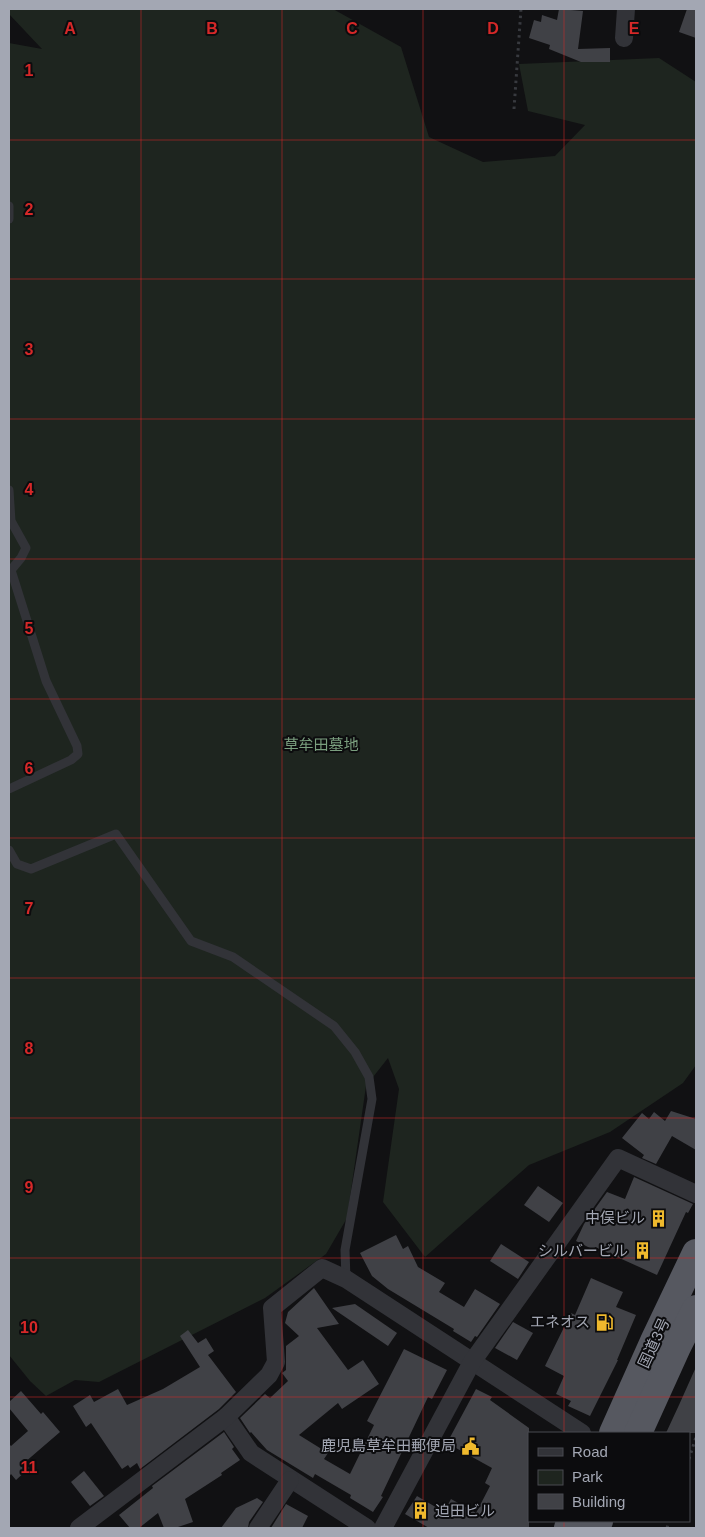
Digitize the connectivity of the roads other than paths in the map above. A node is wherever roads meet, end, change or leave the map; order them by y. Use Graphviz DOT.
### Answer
graph roads {
  1 [pos="626,9"];
  2 [pos="624,38"];
  3 [pos="9,206"];
  4 [pos="9,219"];
  5 [pos="9,490"];
  6 [pos="9,789"];
  7 [pos="9,850"];
  8 [pos="696,1194"];
  9 [pos="696,1253"];
  10 [pos="346,1279"];
  11 [pos="696,1309"];
  12 [pos="472,1362"];
  13 [pos="226,1417"];
  14 [pos="580,1432"];
  15 [pos="613,1432"];
  16 [pos="638,1432"];
  17 [pos="290,1480"];
  18 [pos="79,1528"];
  19 [pos="258,1528"];
  20 [pos="366,1528"];
  21 [pos="383,1528"];
  1 -- 2 [label="street"];
  3 -- 4 [label="lane"];
  5 -- 6 [label="lane"];
  7 -- 10 [label="lane"];
  8 -- 12 [label="street"];
  9 -- 15 [label="highway, 国道3号"];
  10 -- 12 [label="street"];
  10 -- 13 [label="street"];
  11 -- 16 [label="highway, 国道3号"];
  12 -- 14 [label="street"];
  12 -- 21 [label="street"];
  13 -- 17 [label="street"];
  13 -- 18 [label="street"];
  17 -- 19 [label="street"];
  17 -- 20 [label="street"];
}
